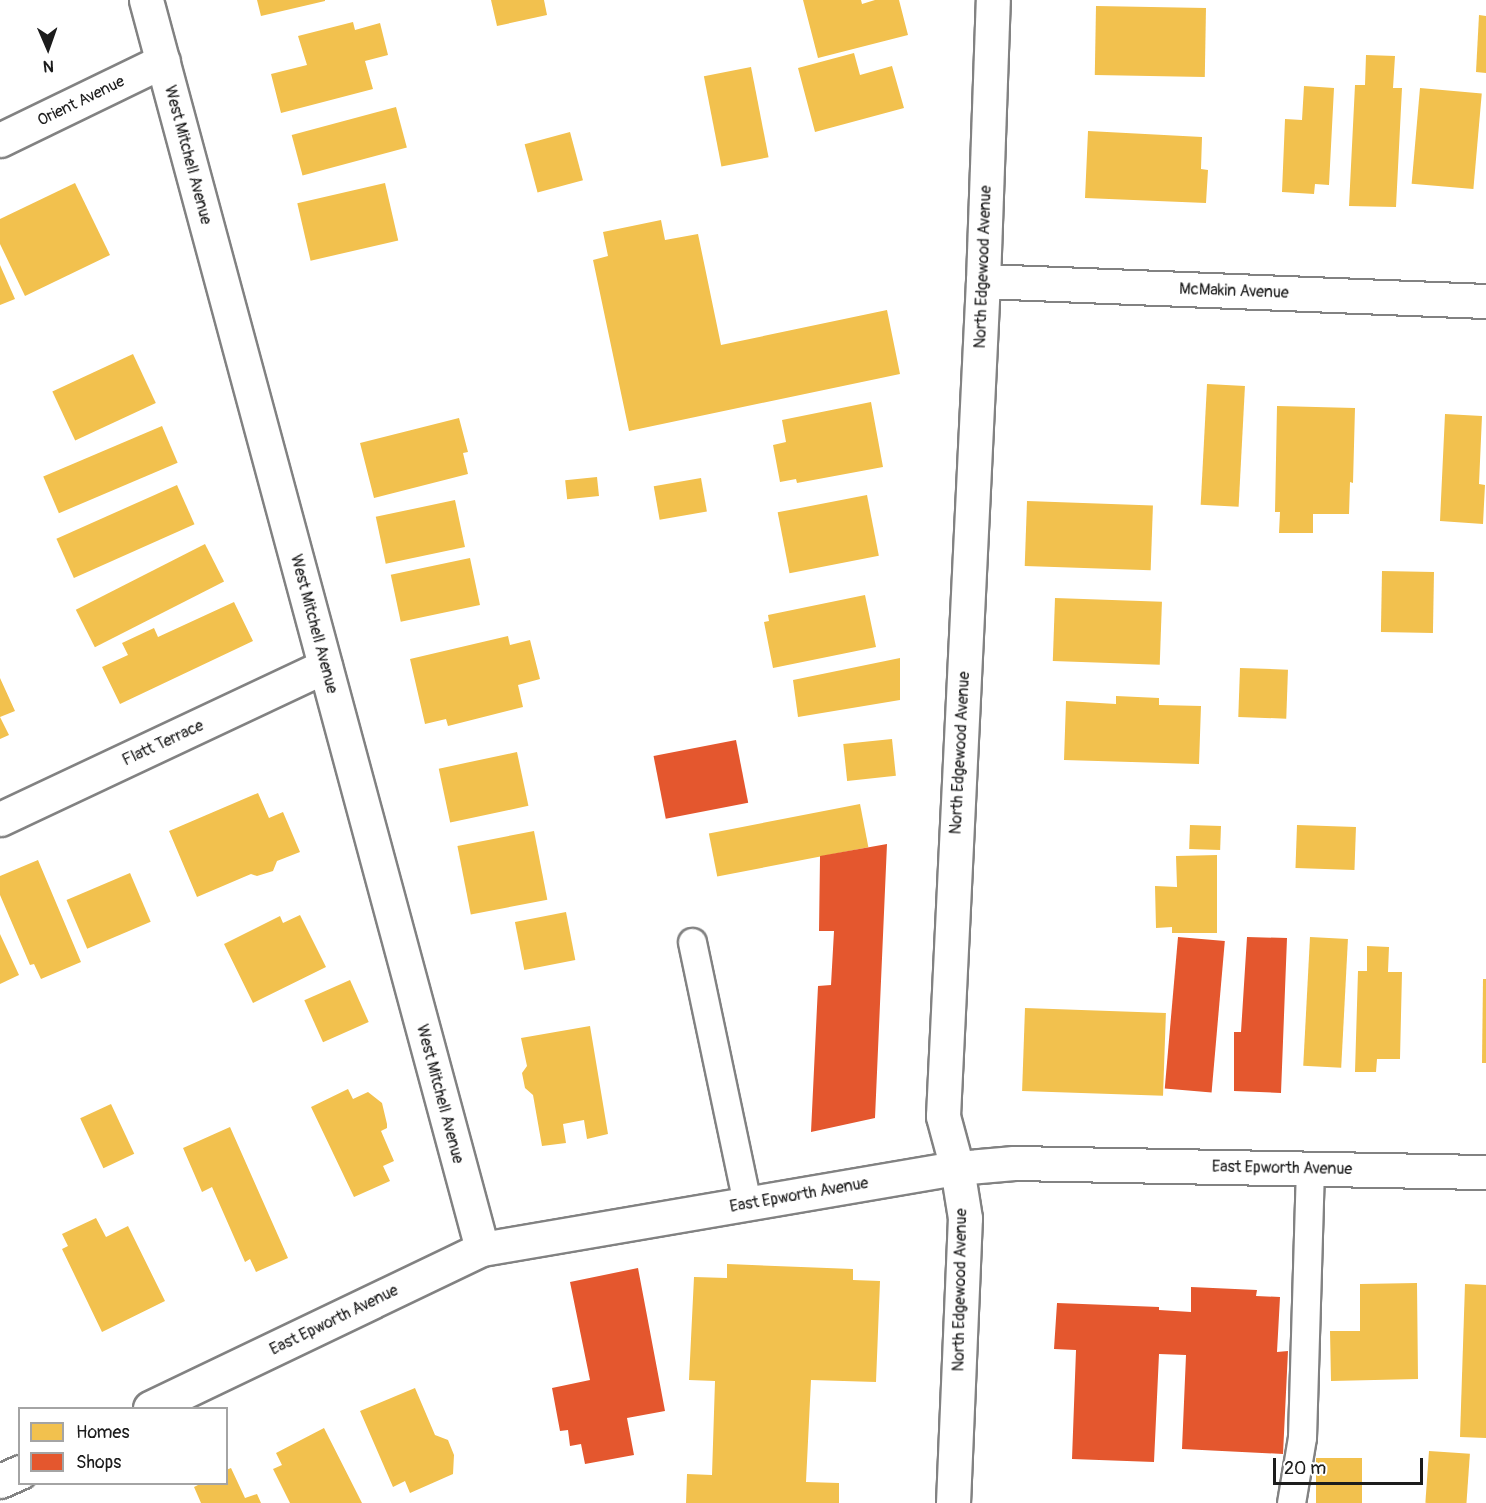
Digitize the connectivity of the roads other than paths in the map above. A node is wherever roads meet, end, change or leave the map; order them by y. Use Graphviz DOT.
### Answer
graph roads {
  1 [pos="146,0"];
  2 [pos="993,0"];
  3 [pos="163,61"];
  4 [pos="0,140"];
  5 [pos="983,281"];
  6 [pos="1486,301"];
  7 [pos="325,666"];
  8 [pos="0,819"];
  9 [pos="692,942"];
  10 [pos="957,1168"];
  11 [pos="1310,1169"];
  12 [pos="1486,1172"];
  13 [pos="747,1204"];
  14 [pos="482,1249"];
  15 [pos="152,1407"];
  16 [pos="18,1473"];
  17 [pos="0,1481"];
  18 [pos="953,1503"];
  19 [pos="1291,1503"];
  1 -- 3 [label="street, West Mitchell Avenue"];
  2 -- 5 [label="street, North Edgewood Avenue"];
  3 -- 4 [label="street, Orient Avenue"];
  3 -- 7 [label="street, West Mitchell Avenue"];
  5 -- 6 [label="street, McMakin Avenue"];
  5 -- 10 [label="street, North Edgewood Avenue"];
  7 -- 8 [label="street, Flatt Terrace"];
  7 -- 14 [label="street, West Mitchell Avenue"];
  9 -- 13 [label="lane"];
  10 -- 11 [label="street, East Epworth Avenue"];
  10 -- 13 [label="street, East Epworth Avenue"];
  10 -- 18 [label="street, North Edgewood Avenue"];
  11 -- 12 [label="street, East Epworth Avenue"];
  11 -- 19 [label="lane"];
  13 -- 14 [label="street, East Epworth Avenue"];
  14 -- 15 [label="street, East Epworth Avenue"];
  16 -- 17 [label="street"];
}
